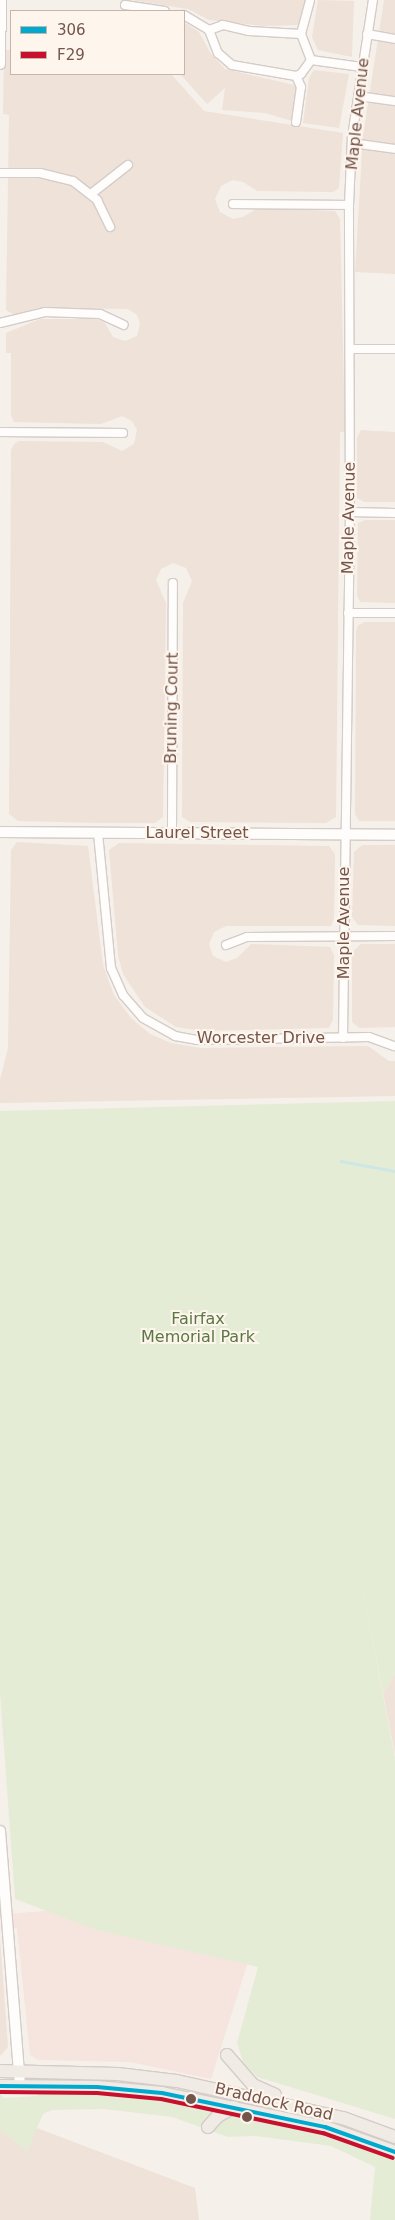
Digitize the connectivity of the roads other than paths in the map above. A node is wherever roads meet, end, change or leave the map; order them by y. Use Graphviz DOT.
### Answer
graph roads {
  1 [pos="1,0"];
  2 [pos="310,0"];
  3 [pos="373,0"];
  4 [pos="125,5"];
  5 [pos="134,9"];
  6 [pos="150,10"];
  7 [pos="185,16"];
  8 [pos="209,30"];
  9 [pos="301,34"];
  10 [pos="368,34"];
  11 [pos="395,39"];
  12 [pos="311,60"];
  13 [pos="0,64"];
  14 [pos="362,67"];
  15 [pos="296,76"];
  16 [pos="358,96"];
  17 [pos="395,101"];
  18 [pos="296,122"];
  19 [pos="352,143"];
  20 [pos="395,149"];
  21 [pos="128,165"];
  22 [pos="0,173"];
  23 [pos="90,194"];
  24 [pos="233,204"];
  25 [pos="349,205"];
  26 [pos="110,227"];
  27 [pos="0,323"];
  28 [pos="124,325"];
  29 [pos="350,349"];
  30 [pos="395,349"];
  31 [pos="0,432"];
  32 [pos="123,433"];
  33 [pos="350,512"];
  34 [pos="395,513"];
  35 [pos="173,583"];
  36 [pos="348,613"];
  37 [pos="395,613"];
  38 [pos="0,832"];
  39 [pos="172,833"];
  40 [pos="344,834"];
  41 [pos="98,835"];
  42 [pos="395,835"];
  43 [pos="344,936"];
  44 [pos="395,936"];
  45 [pos="226,945"];
  46 [pos="343,1038"];
  47 [pos="394,1046"];
  48 [pos="0,1831"];
  49 [pos="226,2055"];
  50 [pos="0,2071"];
  51 [pos="20,2071"];
  52 [pos="0,2086"];
  53 [pos="20,2086"];
  54 [pos="234,2107"];
  55 [pos="319,2112"];
  56 [pos="208,2127"];
  57 [pos="395,2137"];
  58 [pos="395,2152"];
  1 -- 13 [label="street"];
  2 -- 9 [label="street"];
  3 -- 10 [label="street, Maple Avenue"];
  4 -- 5 [label="street"];
  5 -- 6 [label="street"];
  7 -- 8 [label="street"];
  8 -- 9 [label="street"];
  8 -- 15 [label="street"];
  9 -- 12 [label="street"];
  10 -- 11 [label="street"];
  10 -- 14 [label="street, Maple Avenue"];
  12 -- 14 [label="street"];
  12 -- 15 [label="street"];
  14 -- 16 [label="street, Maple Avenue"];
  15 -- 18 [label="street"];
  16 -- 17 [label="street"];
  16 -- 19 [label="street, Maple Avenue"];
  19 -- 20 [label="street"];
  19 -- 25 [label="street, Maple Avenue"];
  21 -- 23 [label="street"];
  22 -- 23 [label="street"];
  23 -- 26 [label="street"];
  24 -- 25 [label="street"];
  25 -- 29 [label="street, Maple Avenue"];
  27 -- 28 [label="street"];
  29 -- 30 [label="street"];
  29 -- 33 [label="street, Maple Avenue"];
  31 -- 32 [label="street"];
  33 -- 34 [label="street"];
  33 -- 36 [label="street, Maple Avenue"];
  35 -- 39 [label="street, Bruning Court"];
  36 -- 37 [label="street"];
  36 -- 40 [label="street, Maple Avenue"];
  38 -- 41 [label="street, Laurel Street"];
  39 -- 40 [label="street, Laurel Street"];
  39 -- 41 [label="street, Laurel Street"];
  40 -- 42 [label="street, Laurel Street"];
  40 -- 43 [label="street, Maple Avenue"];
  41 -- 46 [label="street, Worcester Drive"];
  43 -- 44 [label="street"];
  43 -- 45 [label="street"];
  43 -- 46 [label="street, Maple Avenue"];
  46 -- 47 [label="street, Worcester Drive"];
  48 -- 51 [label="street"];
  49 -- 55 [label="main road"];
  50 -- 51 [label="main road, Braddock Road"];
  51 -- 53 [label="street"];
  51 -- 55 [label="main road, Braddock Road"];
  52 -- 53 [label="main road, Braddock Road"];
  53 -- 54 [label="main road, Braddock Road"];
  54 -- 56 [label="main road"];
  54 -- 58 [label="main road, Braddock Road"];
  55 -- 57 [label="main road, Braddock Road"];
}
